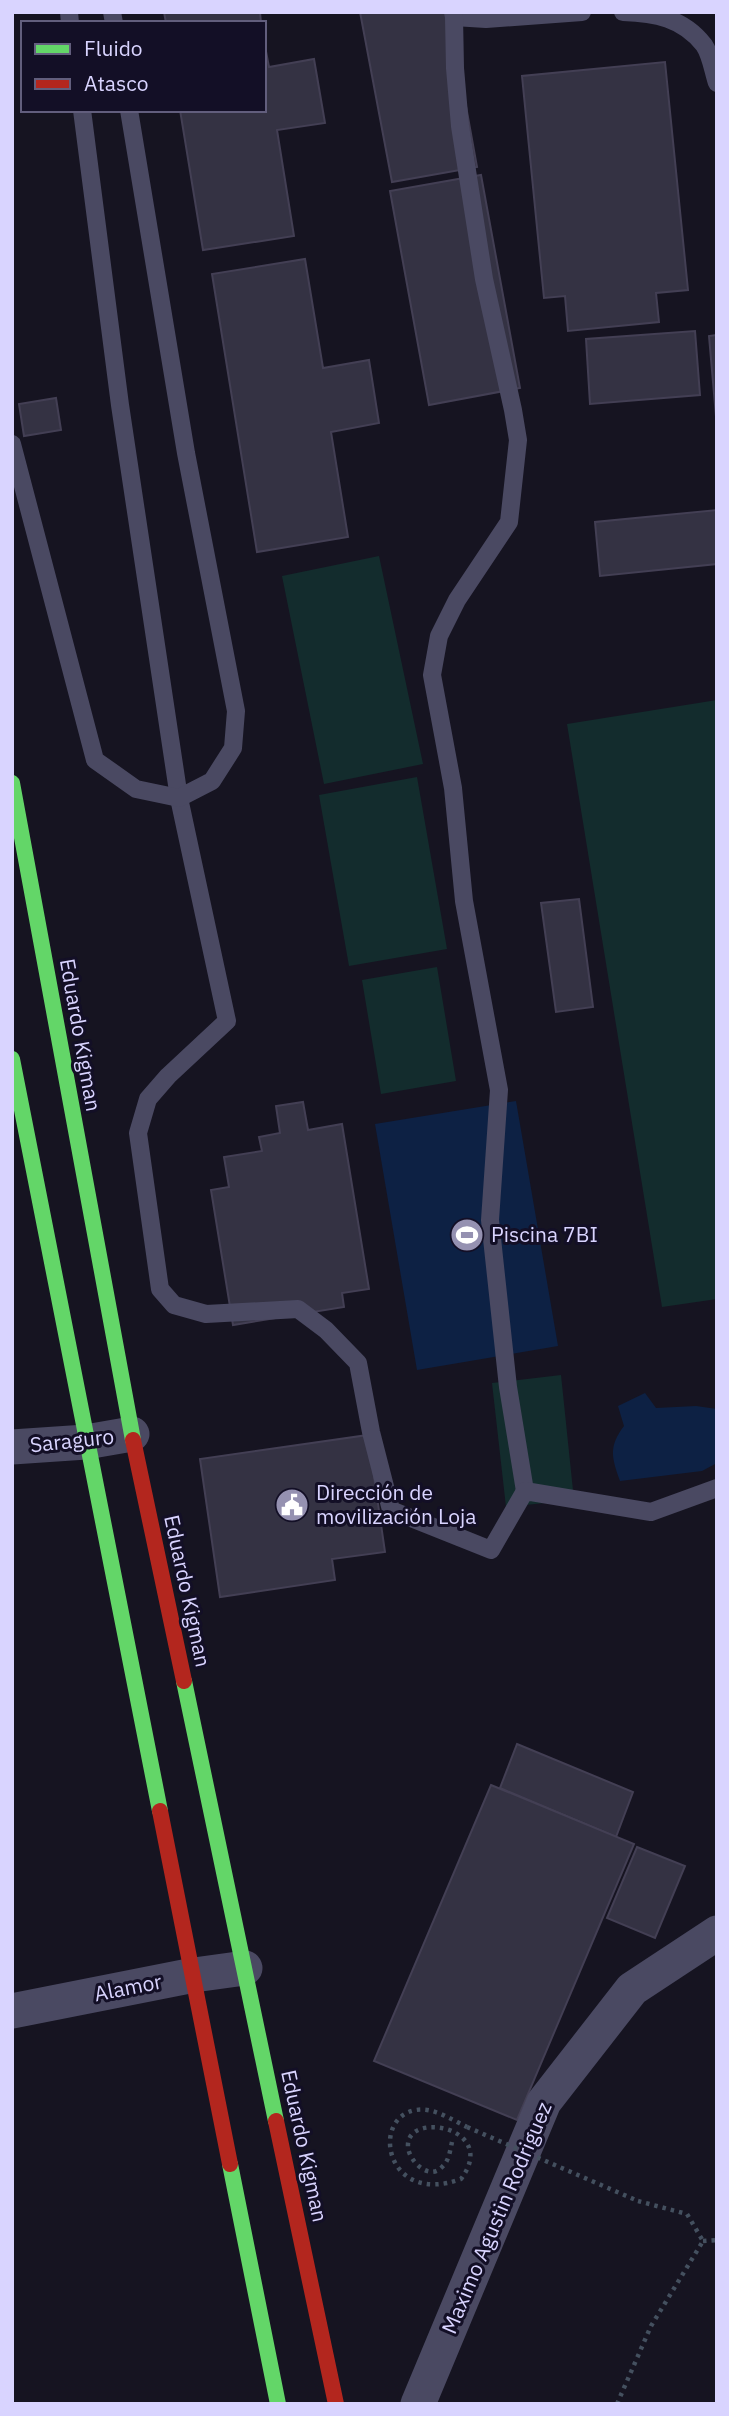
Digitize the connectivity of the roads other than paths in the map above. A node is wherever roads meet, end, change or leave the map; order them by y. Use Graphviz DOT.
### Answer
graph roads {
  1 [pos="582,12"];
  2 [pos="623,12"];
  3 [pos="454,15"];
  4 [pos="717,83"];
  5 [pos="82,112"];
  6 [pos="129,112"];
  7 [pos="12,444"];
  8 [pos="12,783"];
  9 [pos="179,799"];
  10 [pos="12,1059"];
  11 [pos="132,1434"];
  12 [pos="86,1441"];
  13 [pos="12,1447"];
  14 [pos="717,1488"];
  15 [pos="526,1491"];
  16 [pos="717,1933"];
  17 [pos="245,1968"];
  18 [pos="194,1975"];
  19 [pos="12,2011"];
  20 [pos="278,2404"];
  21 [pos="336,2404"];
  22 [pos="418,2404"];
  1 -- 3 [label="lane"];
  2 -- 4 [label="lane"];
  3 -- 15 [label="lane"];
  5 -- 9 [label="lane"];
  6 -- 9 [label="lane"];
  7 -- 9 [label="lane"];
  8 -- 11 [label="street, Eduardo Kigman"];
  9 -- 15 [label="lane"];
  10 -- 12 [label="street"];
  11 -- 12 [label="street, Saraguro"];
  11 -- 17 [label="street, Eduardo Kigman"];
  12 -- 13 [label="street, Saraguro"];
  12 -- 18 [label="street"];
  14 -- 15 [label="lane"];
  16 -- 22 [label="street, Maximo Agustin Rodriguez"];
  17 -- 18 [label="street, Alamor"];
  17 -- 21 [label="street, Eduardo Kigman"];
  18 -- 19 [label="street, Alamor"];
  18 -- 20 [label="street"];
}
